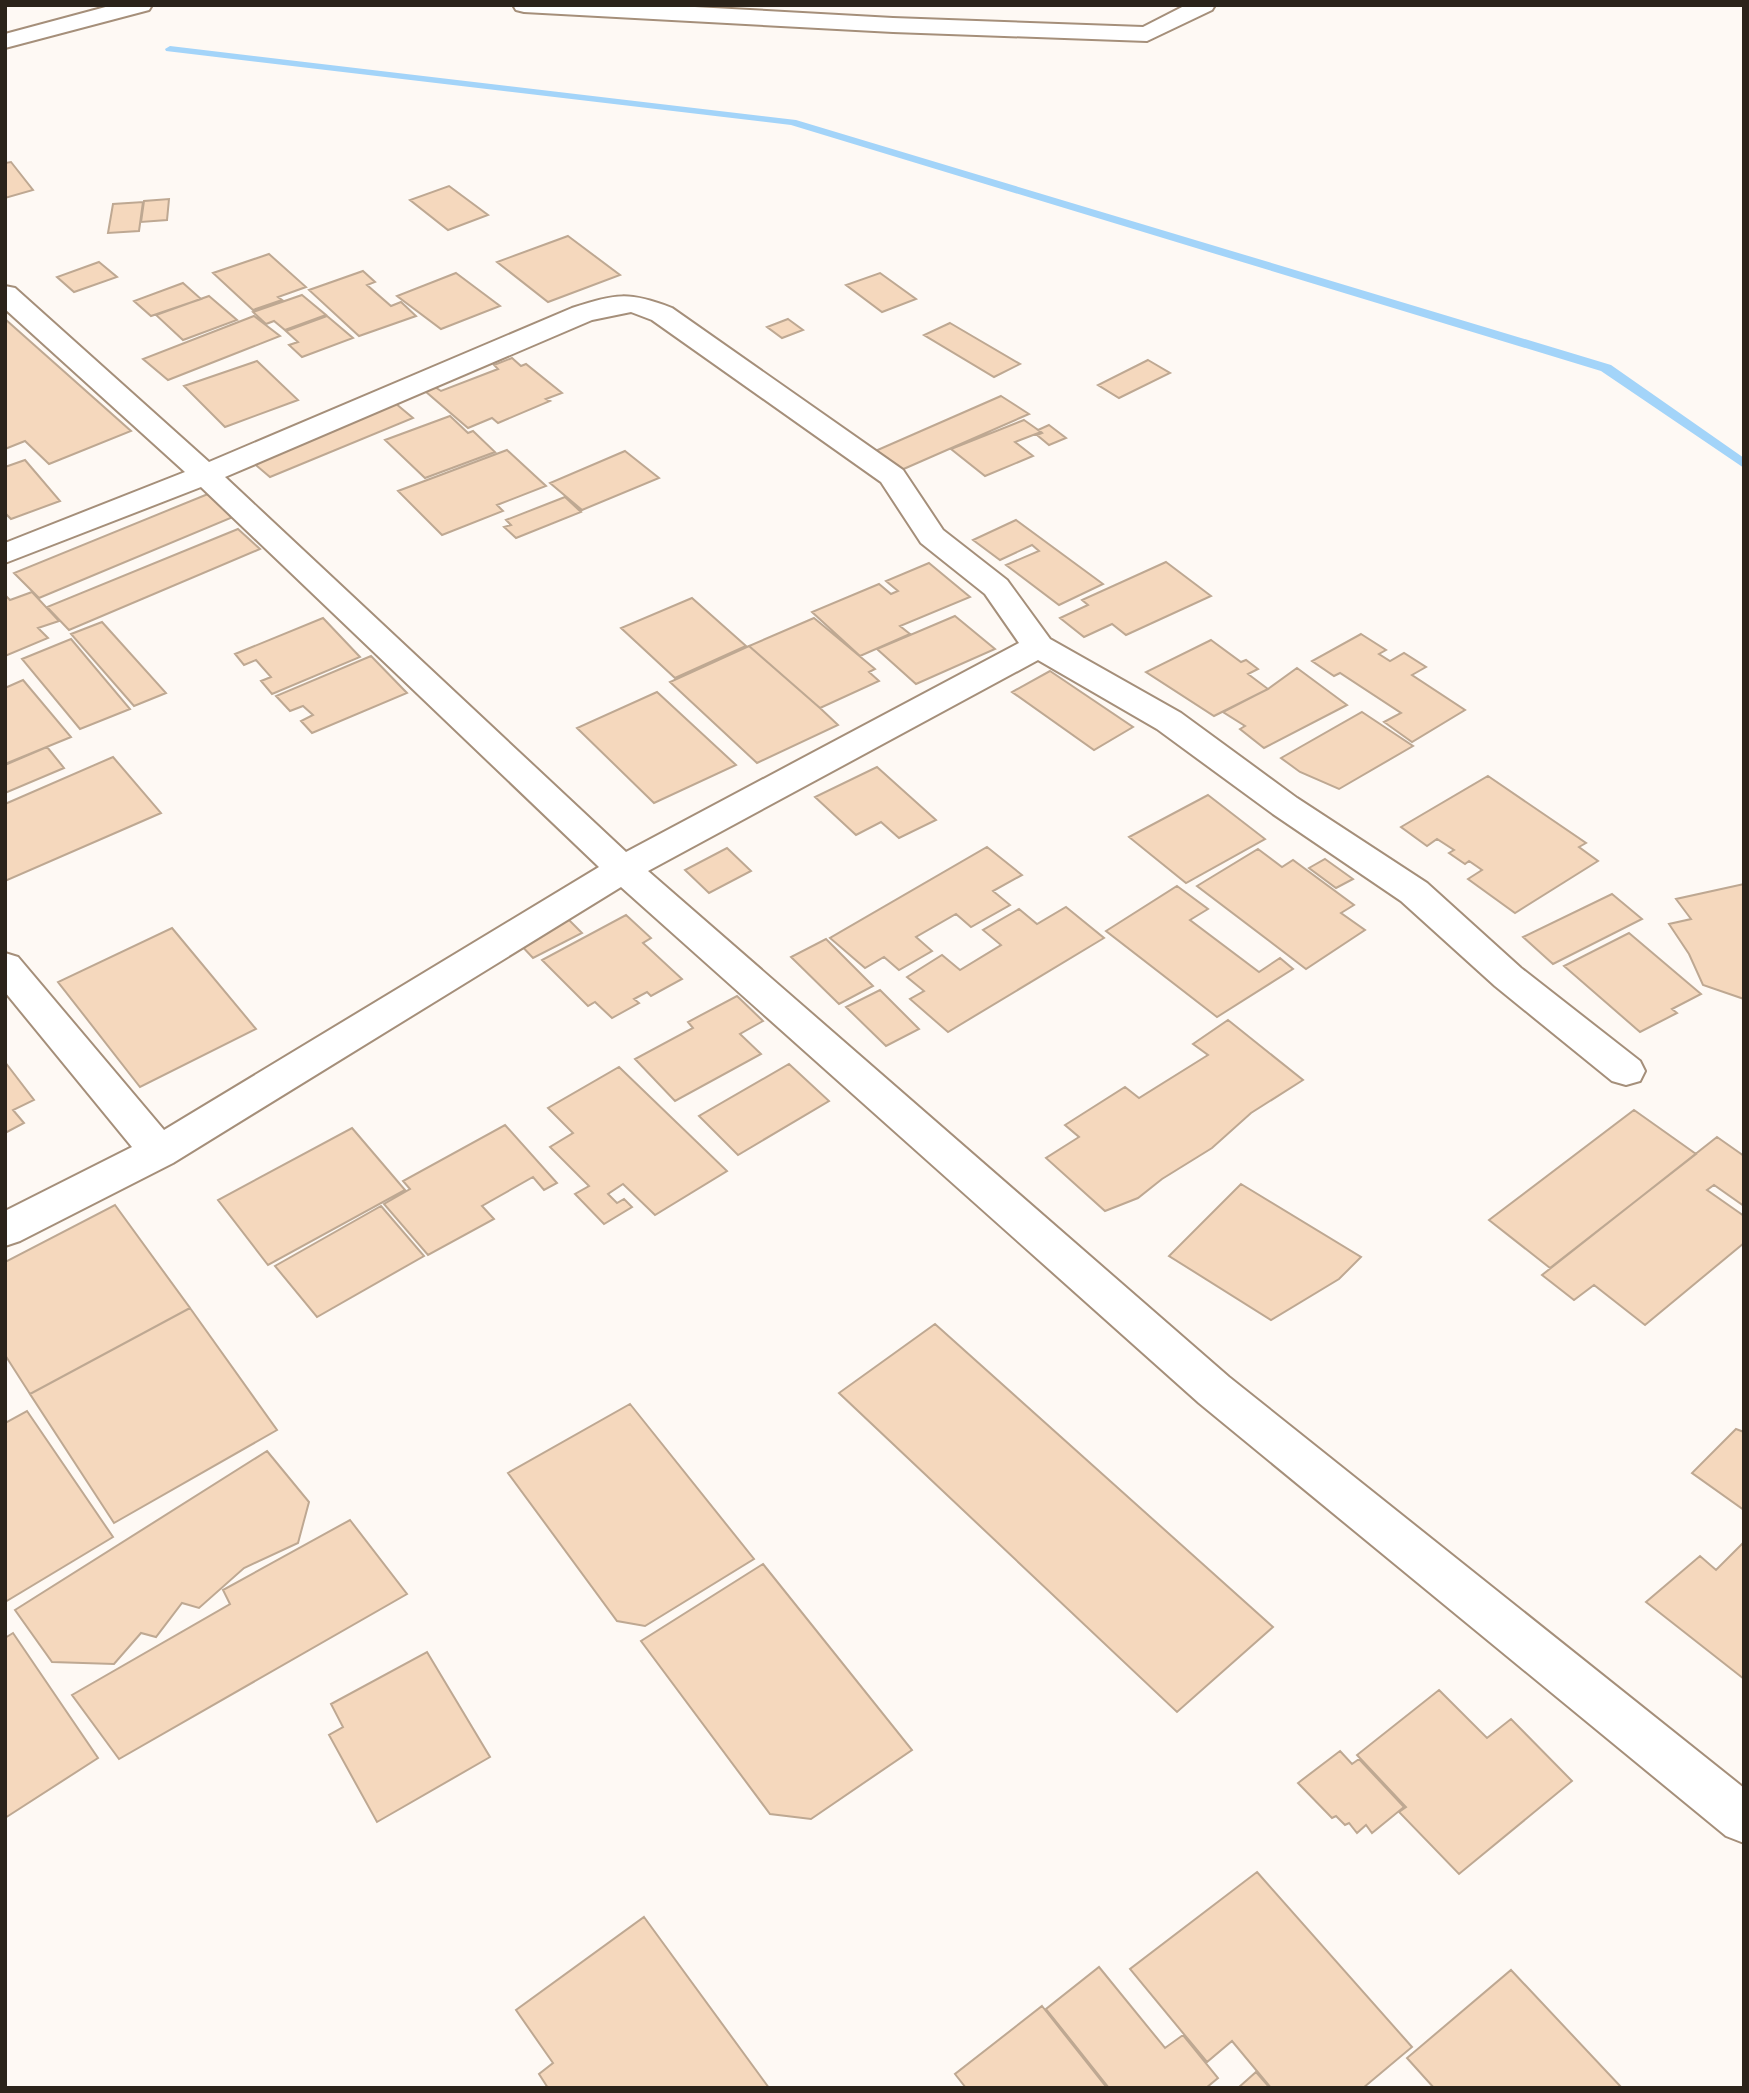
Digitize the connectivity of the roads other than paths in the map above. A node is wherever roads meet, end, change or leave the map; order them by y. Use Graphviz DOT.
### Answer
graph roads {
  1 [pos="141,5"];
  2 [pos="524,5"];
  3 [pos="1204,5"];
  4 [pos="5,41"];
  5 [pos="5,294"];
  6 [pos="205,475"];
  7 [pos="5,554"];
  8 [pos="1038,646"];
  9 [pos="623,869"];
  10 [pos="5,965"];
  11 [pos="1626,1071"];
  12 [pos="159,1152"];
  13 [pos="5,1230"];
  14 [pos="1744,1819"];
  1 -- 4 [label="street"];
  2 -- 3 [label="street"];
  5 -- 6 [label="street"];
  6 -- 7 [label="street"];
  6 -- 8 [label="street"];
  6 -- 9 [label="street"];
  8 -- 9 [label="street"];
  8 -- 11 [label="street"];
  9 -- 12 [label="street"];
  9 -- 14 [label="street"];
  10 -- 12 [label="street"];
  12 -- 13 [label="street"];
}
